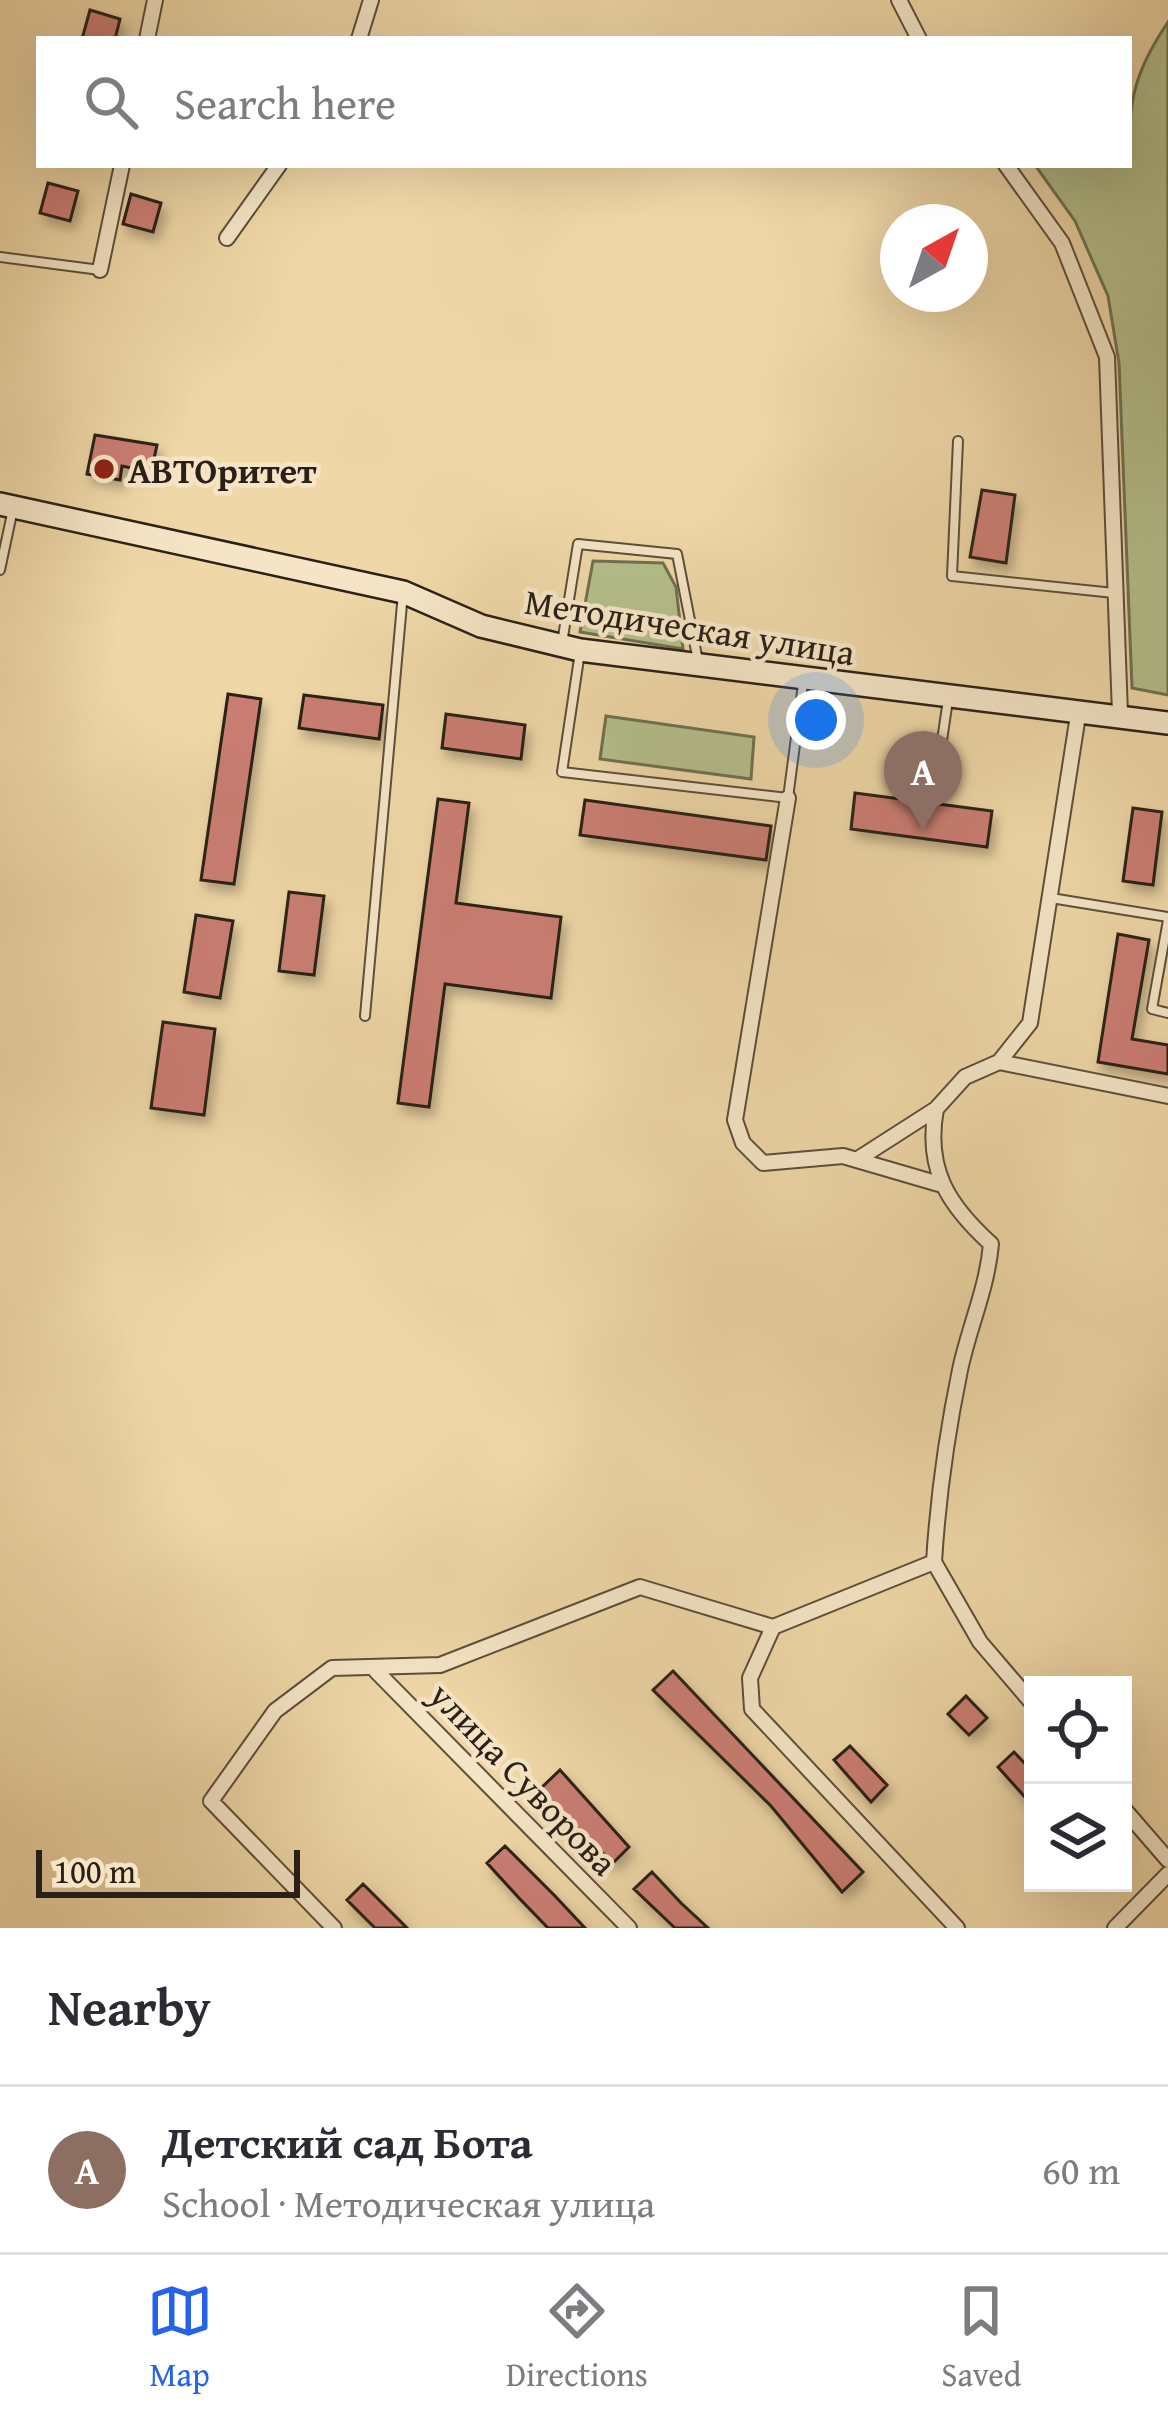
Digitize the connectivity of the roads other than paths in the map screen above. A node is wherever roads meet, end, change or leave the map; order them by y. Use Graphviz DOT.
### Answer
graph roads {
  1 [pos="155,0"];
  2 [pos="371,0"];
  3 [pos="899,0"];
  4 [pos="148,36"];
  5 [pos="360,36"];
  6 [pos="917,36"];
  7 [pos="121,168"];
  8 [pos="277,168"];
  9 [pos="1008,168"];
  10 [pos="227,238"];
  11 [pos="0,257"];
  12 [pos="100,270"];
  13 [pos="958,441"];
  14 [pos="7,506"];
  15 [pos="0,571"];
  16 [pos="403,592"];
  17 [pos="1115,593"];
  18 [pos="571,648"];
  19 [pos="700,668"];
  20 [pos="803,681"];
  21 [pos="949,693"];
  22 [pos="1078,709"];
  23 [pos="1120,714"];
  24 [pos="1168,723"];
  25 [pos="941,747"];
  26 [pos="788,799"];
  27 [pos="1049,898"];
  28 [pos="1168,919"];
  29 [pos="1168,1012"];
  30 [pos="364,1016"];
  31 [pos="999,1062"];
  32 [pos="1168,1096"];
  33 [pos="936,1109"];
  34 [pos="858,1159"];
  35 [pos="939,1184"];
  36 [pos="934,1562"];
  37 [pos="773,1628"];
  38 [pos="376,1671"];
  39 [pos="1024,1693"];
  40 [pos="1132,1818"];
  41 [pos="1168,1860"];
  42 [pos="1168,1874"];
  43 [pos="334,1928"];
  44 [pos="629,1928"];
  45 [pos="957,1928"];
  46 [pos="1115,1928"];
  1 -- 4 [label="street"];
  2 -- 5 [label="street"];
  3 -- 6 [label="street"];
  7 -- 12 [label="street"];
  8 -- 10 [label="street"];
  9 -- 17 [label="street"];
  11 -- 12 [label="lane"];
  13 -- 17 [label="lane"];
  14 -- 15 [label="lane"];
  14 -- 16 [label="main road, Методическая улица"];
  16 -- 18 [label="main road, Методическая улица"];
  16 -- 30 [label="lane"];
  17 -- 23 [label="street"];
  18 -- 19 [label="main road, Методическая улица"];
  18 -- 19 [label="lane"];
  18 -- 26 [label="lane"];
  19 -- 20 [label="main road, Методическая улица"];
  20 -- 21 [label="main road, Методическая улица"];
  20 -- 26 [label="lane"];
  21 -- 22 [label="main road, Методическая улица"];
  21 -- 25 [label="lane"];
  22 -- 23 [label="main road, Методическая улица"];
  22 -- 27 [label="street"];
  23 -- 24 [label="main road, Методическая улица"];
  26 -- 34 [label="street"];
  27 -- 28 [label="lane"];
  27 -- 31 [label="street"];
  28 -- 29 [label="lane"];
  31 -- 32 [label="street"];
  31 -- 33 [label="street"];
  33 -- 34 [label="street"];
  33 -- 35 [label="street"];
  34 -- 35 [label="street"];
  35 -- 36 [label="street"];
  36 -- 37 [label="street"];
  36 -- 39 [label="street"];
  37 -- 38 [label="street"];
  37 -- 45 [label="street"];
  38 -- 43 [label="street"];
  38 -- 44 [label="street, улица Суворова"];
  40 -- 41 [label="street"];
  42 -- 46 [label="street"];
}
